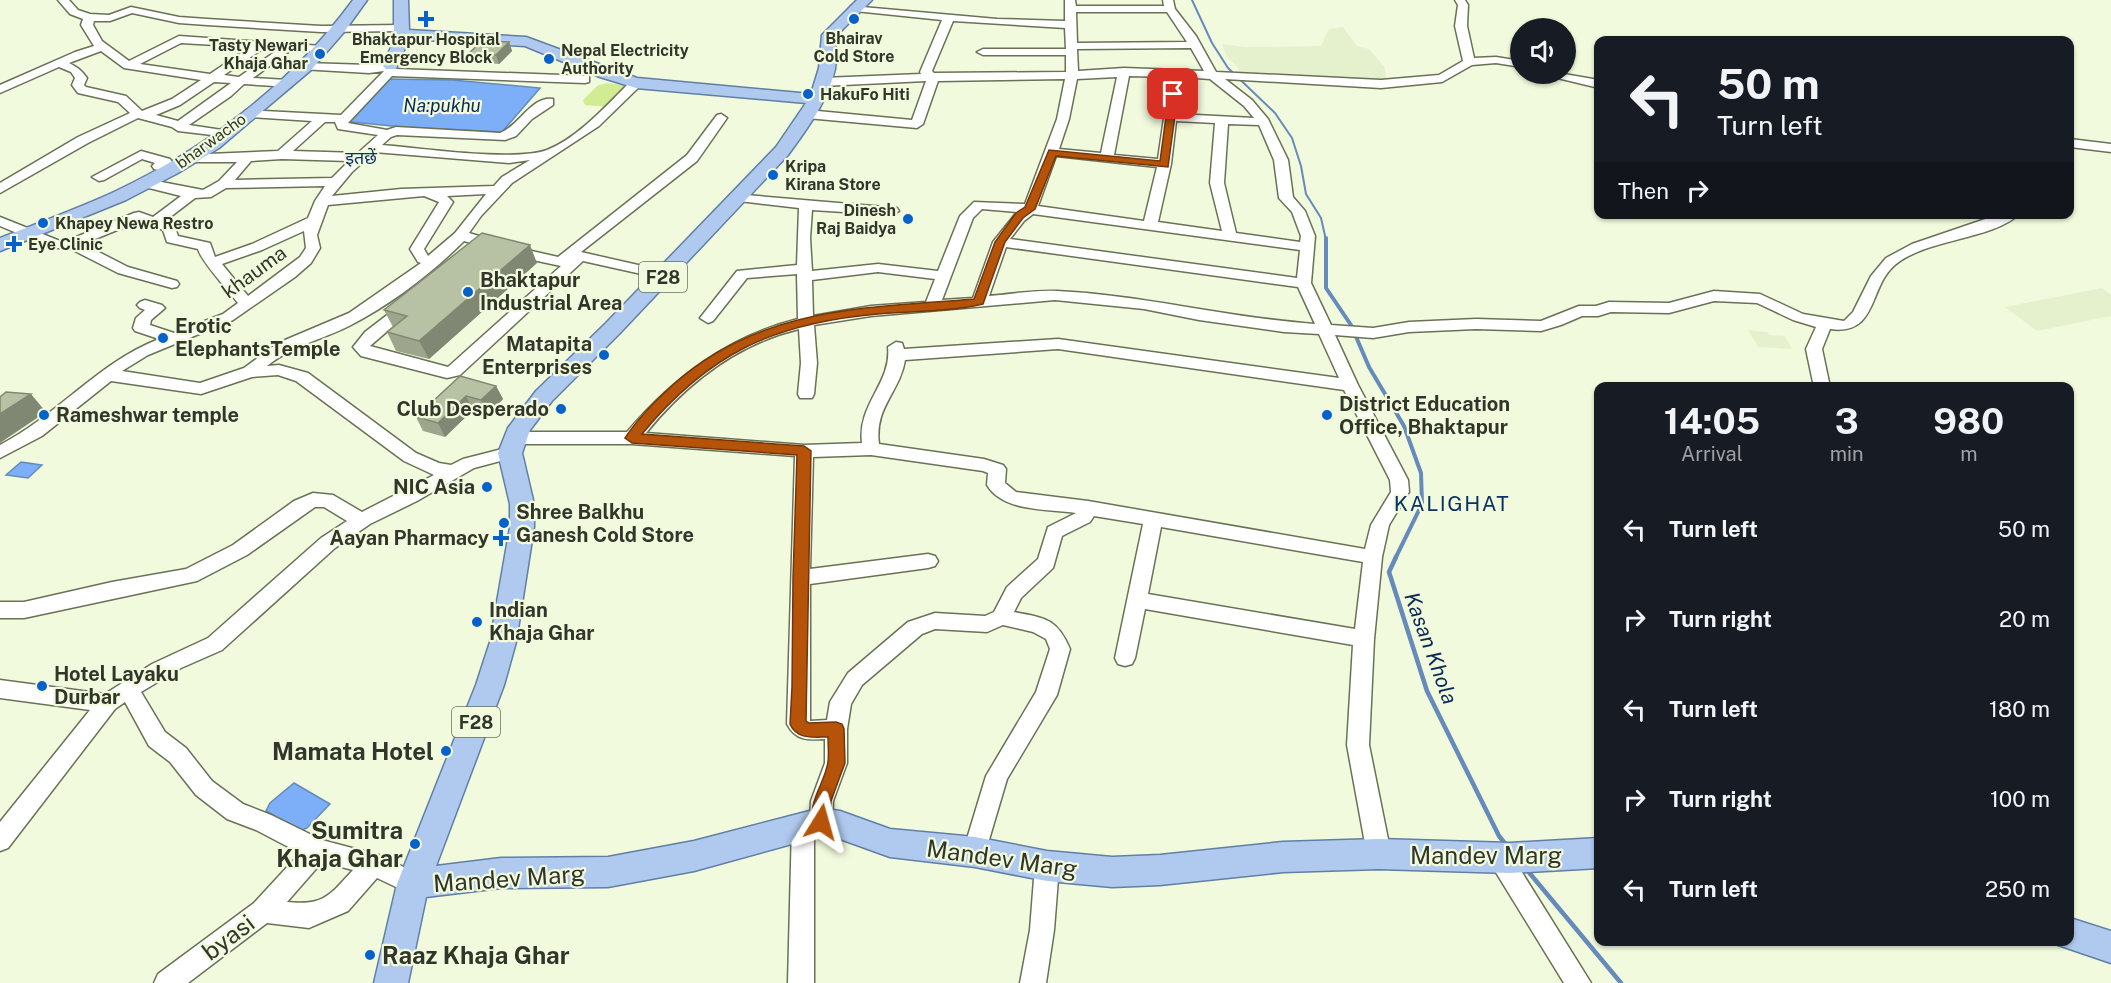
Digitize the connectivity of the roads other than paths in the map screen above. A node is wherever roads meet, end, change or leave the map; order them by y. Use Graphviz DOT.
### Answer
graph roads {
  1 [pos="63,0"];
  2 [pos="360,0"];
  3 [pos="401,0"];
  4 [pos="1460,0"];
  5 [pos="860,4"];
  6 [pos="1169,4"];
  7 [pos="1070,5"];
  8 [pos="941,14"];
  9 [pos="89,17"];
  10 [pos="207,22"];
  11 [pos="1071,25"];
  12 [pos="339,29"];
  13 [pos="402,31"];
  14 [pos="990,37"];
  15 [pos="178,39"];
  16 [pos="261,45"];
  17 [pos="1195,45"];
  18 [pos="102,47"];
  19 [pos="288,47"];
  20 [pos="322,49"];
  21 [pos="1072,49"];
  22 [pos="1469,62"];
  23 [pos="1510,62"];
  24 [pos="60,63"];
  25 [pos="128,66"];
  26 [pos="305,67"];
  27 [pos="390,69"];
  28 [pos="1124,72"];
  29 [pos="1176,73"];
  30 [pos="1211,74"];
  31 [pos="1072,75"];
  32 [pos="931,77"];
  33 [pos="213,78"];
  34 [pos="974,78"];
  35 [pos="585,79"];
  36 [pos="1576,80"];
  37 [pos="240,81"];
  38 [pos="636,83"];
  39 [pos="1594,83"];
  40 [pos="287,84"];
  41 [pos="0,89"];
  42 [pos="816,98"];
  43 [pos="549,102"];
  44 [pos="250,113"];
  45 [pos="140,115"];
  46 [pos="1171,117"];
  47 [pos="322,118"];
  48 [pos="721,118"];
  49 [pos="343,119"];
  50 [pos="1222,120"];
  51 [pos="1264,122"];
  52 [pos="180,124"];
  53 [pos="225,134"];
  54 [pos="386,134"];
  55 [pos="2074,143"];
  56 [pos="372,148"];
  57 [pos="2111,148"];
  58 [pos="1052,152"];
  59 [pos="552,153"];
  60 [pos="282,155"];
  61 [pos="247,157"];
  62 [pos="361,157"];
  63 [pos="190,158"];
  64 [pos="1107,158"];
  65 [pos="1164,164"];
  66 [pos="171,169"];
  67 [pos="99,177"];
  68 [pos="335,182"];
  69 [pos="146,183"];
  70 [pos="225,184"];
  71 [pos="0,189"];
  72 [pos="496,190"];
  73 [pos="194,192"];
  74 [pos="431,192"];
  75 [pos="740,197"];
  76 [pos="322,201"];
  77 [pos="806,205"];
  78 [pos="1030,209"];
  79 [pos="892,211"];
  80 [pos="2000,219"];
  81 [pos="0,221"];
  82 [pos="314,221"];
  83 [pos="155,222"];
  84 [pos="1150,226"];
  85 [pos="28,233"];
  86 [pos="460,236"];
  87 [pos="1230,236"];
  88 [pos="487,242"];
  89 [pos="1000,242"];
  90 [pos="71,244"];
  91 [pos="0,245"];
  92 [pos="1306,247"];
  93 [pos="575,255"];
  94 [pos="469,256"];
  95 [pos="431,261"];
  96 [pos="212,263"];
  97 [pos="804,272"];
  98 [pos="664,275"];
  99 [pos="944,276"];
  100 [pos="1304,283"];
  101 [pos="425,292"];
  102 [pos="979,302"];
  103 [pos="247,305"];
  104 [pos="932,306"];
  105 [pos="708,318"];
  106 [pos="806,322"];
  107 [pos="1825,324"];
  108 [pos="1334,331"];
  109 [pos="174,338"];
  110 [pos="250,372"];
  111 [pos="108,375"];
  112 [pos="1821,382"];
  113 [pos="1350,385"];
  114 [pos="806,394"];
  115 [pos="632,438"];
  116 [pos="513,446"];
  117 [pos="871,449"];
  118 [pos="804,451"];
  119 [pos="0,452"];
  120 [pos="453,472"];
  121 [pos="1088,508"];
  122 [pos="363,519"];
  123 [pos="1153,519"];
  124 [pos="1373,557"];
  125 [pos="928,561"];
  126 [pos="800,578"];
  127 [pos="1137,600"];
  128 [pos="0,609"];
  129 [pos="1002,617"];
  130 [pos="1364,639"];
  131 [pos="1125,658"];
  132 [pos="128,688"];
  133 [pos="0,689"];
  134 [pos="108,703"];
  135 [pos="836,729"];
  136 [pos="812,823"];
  137 [pos="4,829"];
  138 [pos="318,850"];
  139 [pos="1594,851"];
  140 [pos="975,852"];
  141 [pos="1379,854"];
  142 [pos="1505,858"];
  143 [pos="374,864"];
  144 [pos="1047,866"];
  145 [pos="413,884"];
  146 [pos="263,911"];
  147 [pos="2074,935"];
  148 [pos="2111,947"];
  149 [pos="167,983"];
  150 [pos="390,983"];
  151 [pos="801,983"];
  152 [pos="1033,983"];
  153 [pos="1578,983"];
  1 -- 9 [label="street"];
  2 -- 12 [label="main road, bharwacho"];
  3 -- 13 [label="main road"];
  4 -- 22 [label="street"];
  5 -- 8 [label="street"];
  5 -- 42 [label="main road, F28"];
  6 -- 7 [label="street"];
  6 -- 17 [label="street"];
  7 -- 11 [label="street"];
  8 -- 14 [label="street"];
  8 -- 32 [label="street"];
  9 -- 10 [label="street"];
  9 -- 18 [label="street"];
  10 -- 12 [label="street"];
  10 -- 15 [label="street"];
  11 -- 14 [label="street"];
  11 -- 21 [label="street"];
  12 -- 13 [label="street"];
  12 -- 20 [label="main road, bharwacho"];
  13 -- 27 [label="main road"];
  13 -- 38 [label="main road"];
  14 -- 21 [label="street"];
  14 -- 34 [label="street"];
  15 -- 16 [label="street"];
  15 -- 25 [label="street"];
  16 -- 19 [label="street"];
  16 -- 33 [label="street"];
  17 -- 21 [label="street"];
  17 -- 30 [label="street"];
  18 -- 24 [label="street"];
  18 -- 25 [label="street"];
  19 -- 20 [label="street"];
  19 -- 37 [label="street"];
  20 -- 26 [label="main road, bharwacho"];
  21 -- 31 [label="street"];
  22 -- 23 [label="street"];
  22 -- 30 [label="street"];
  24 -- 41 [label="street"];
  24 -- 45 [label="street"];
  25 -- 33 [label="street"];
  26 -- 27 [label="street"];
  26 -- 40 [label="main road, bharwacho"];
  27 -- 35 [label="street"];
  27 -- 49 [label="street"];
  28 -- 29 [label="street"];
  28 -- 31 [label="street"];
  28 -- 64 [label="street"];
  29 -- 30 [label="street"];
  29 -- 46 [label="street"];
  30 -- 51 [label="street"];
  31 -- 34 [label="street"];
  31 -- 58 [label="street"];
  32 -- 34 [label="street"];
  32 -- 42 [label="street"];
  32 -- 42 [label="street"];
  33 -- 37 [label="street"];
  33 -- 45 [label="street"];
  36 -- 39 [label="street"];
  37 -- 40 [label="street"];
  37 -- 52 [label="street"];
  38 -- 42 [label="main road"];
  38 -- 59 [label="street"];
  40 -- 44 [label="main road, bharwacho"];
  42 -- 75 [label="main road, F28"];
  43 -- 54 [label="street"];
  44 -- 47 [label="street"];
  44 -- 53 [label="main road, bharwacho"];
  45 -- 52 [label="street"];
  45 -- 71 [label="street"];
  46 -- 50 [label="street"];
  46 -- 65 [label="street"];
  47 -- 49 [label="street"];
  47 -- 60 [label="street"];
  48 -- 93 [label="street"];
  49 -- 54 [label="street"];
  50 -- 51 [label="street"];
  50 -- 87 [label="street"];
  51 -- 92 [label="street"];
  52 -- 53 [label="street"];
  53 -- 63 [label="main road, bharwacho"];
  54 -- 56 [label="street, khauma"];
  55 -- 57 [label="street"];
  56 -- 59 [label="street"];
  56 -- 62 [label="street, khauma"];
  58 -- 64 [label="street"];
  58 -- 78 [label="street"];
  59 -- 72 [label="street"];
  60 -- 61 [label="street"];
  60 -- 62 [label="street"];
  61 -- 63 [label="street"];
  61 -- 70 [label="street"];
  62 -- 68 [label="street, khauma"];
  63 -- 66 [label="main road, bharwacho"];
  64 -- 65 [label="street"];
  65 -- 84 [label="street"];
  66 -- 67 [label="street"];
  66 -- 69 [label="main road, bharwacho"];
  68 -- 70 [label="street"];
  68 -- 76 [label="street, khauma"];
  69 -- 73 [label="street"];
  69 -- 85 [label="main road, bharwacho"];
  70 -- 73 [label="street"];
  72 -- 74 [label="street"];
  72 -- 86 [label="street"];
  73 -- 83 [label="street"];
  74 -- 76 [label="street"];
  74 -- 95 [label="street"];
  75 -- 77 [label="street"];
  75 -- 98 [label="main road, F28"];
  76 -- 82 [label="street, khauma"];
  77 -- 79 [label="street"];
  77 -- 97 [label="street"];
  78 -- 84 [label="street"];
  78 -- 89 [label="street"];
  78 -- 99 [label="street"];
  80 -- 107 [label="street"];
  81 -- 85 [label="street"];
  82 -- 96 [label="street"];
  82 -- 103 [label="street, khauma"];
  83 -- 90 [label="street"];
  83 -- 96 [label="street"];
  84 -- 87 [label="street"];
  85 -- 90 [label="street"];
  85 -- 91 [label="main road, bharwacho"];
  86 -- 88 [label="street"];
  86 -- 95 [label="street"];
  87 -- 92 [label="street"];
  88 -- 93 [label="street"];
  88 -- 94 [label="street"];
  89 -- 100 [label="street"];
  89 -- 102 [label="street"];
  90 -- 109 [label="street"];
  92 -- 100 [label="street"];
  93 -- 98 [label="street"];
  93 -- 101 [label="street"];
  95 -- 110 [label="street"];
  96 -- 103 [label="street"];
  97 -- 99 [label="street"];
  97 -- 105 [label="street"];
  97 -- 106 [label="street"];
  98 -- 116 [label="main road, F28"];
  99 -- 104 [label="street"];
  100 -- 108 [label="street"];
  102 -- 104 [label="street"];
  102 -- 108 [label="street"];
  103 -- 109 [label="street, khauma"];
  104 -- 106 [label="street"];
  106 -- 114 [label="street"];
  106 -- 115 [label="street"];
  107 -- 108 [label="street"];
  107 -- 112 [label="street"];
  108 -- 113 [label="street"];
  109 -- 111 [label="street, khauma"];
  110 -- 111 [label="street"];
  110 -- 120 [label="street"];
  111 -- 119 [label="street, khauma"];
  113 -- 117 [label="street"];
  113 -- 124 [label="street"];
  115 -- 116 [label="street"];
  115 -- 118 [label="street"];
  116 -- 120 [label="street"];
  116 -- 145 [label="main road, F28"];
  117 -- 118 [label="street"];
  117 -- 121 [label="street"];
  118 -- 126 [label="street"];
  120 -- 122 [label="street"];
  121 -- 123 [label="street"];
  121 -- 129 [label="street"];
  122 -- 128 [label="street"];
  122 -- 132 [label="street"];
  123 -- 124 [label="street"];
  123 -- 127 [label="street"];
  124 -- 130 [label="street"];
  125 -- 126 [label="street"];
  126 -- 135 [label="street"];
  127 -- 130 [label="street"];
  127 -- 131 [label="street"];
  129 -- 135 [label="street"];
  129 -- 140 [label="street"];
  130 -- 141 [label="street"];
  132 -- 134 [label="street"];
  132 -- 138 [label="street"];
  133 -- 134 [label="street"];
  134 -- 137 [label="street"];
  135 -- 136 [label="street"];
  136 -- 140 [label="main road, Mandev Marg"];
  136 -- 145 [label="main road, Mandev Marg"];
  136 -- 151 [label="street"];
  138 -- 143 [label="street"];
  138 -- 146 [label="street"];
  139 -- 142 [label="main road, Mandev Marg"];
  140 -- 144 [label="main road, Mandev Marg"];
  141 -- 142 [label="main road, Mandev Marg"];
  141 -- 144 [label="main road, Mandev Marg"];
  142 -- 153 [label="street"];
  143 -- 145 [label="street"];
  143 -- 146 [label="street, byasi"];
  144 -- 152 [label="street"];
  145 -- 150 [label="main road, F28"];
  146 -- 149 [label="street, byasi"];
  147 -- 148 [label="main road"];
}
